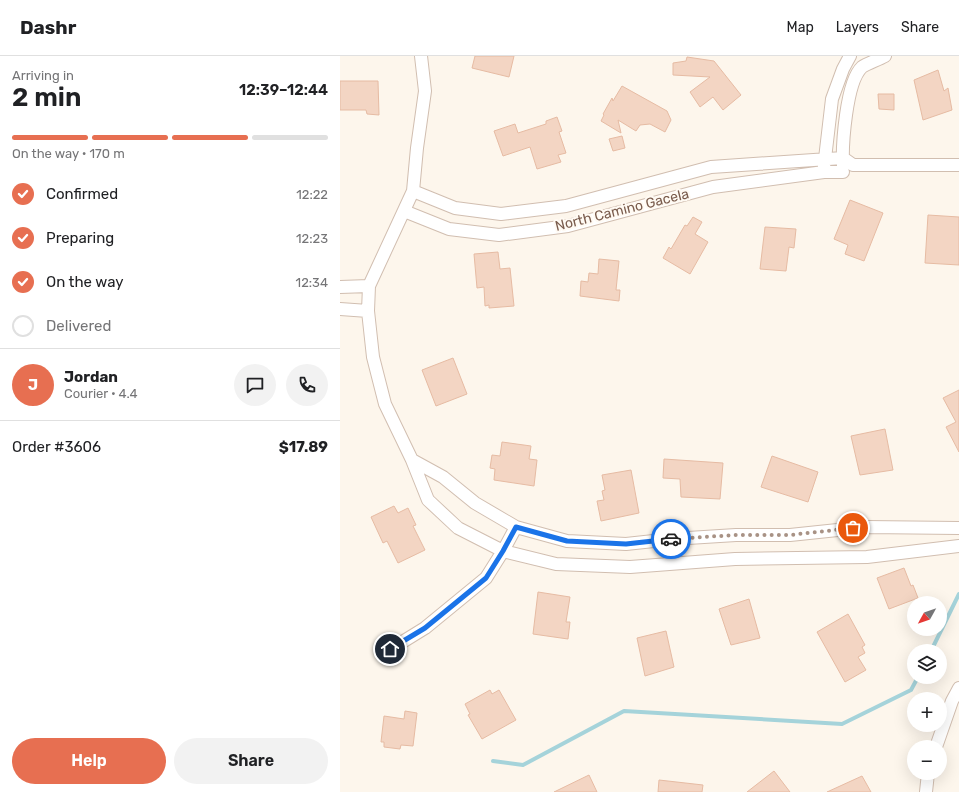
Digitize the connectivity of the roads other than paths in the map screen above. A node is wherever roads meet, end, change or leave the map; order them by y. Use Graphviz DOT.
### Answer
graph roads {
  1 [pos="421,56"];
  2 [pos="850,56"];
  3 [pos="884,56"];
  4 [pos="824,159"];
  5 [pos="846,165"];
  6 [pos="959,166"];
  7 [pos="824,172"];
  8 [pos="624,190"];
  9 [pos="413,191"];
  10 [pos="404,211"];
  11 [pos="622,211"];
  12 [pos="369,286"];
  13 [pos="340,287"];
  14 [pos="340,309"];
  15 [pos="368,311"];
  16 [pos="412,460"];
  17 [pos="516,527"];
  18 [pos="959,528"];
  19 [pos="959,546"];
  20 [pos="503,551"];
  21 [pos="390,649"];
  22 [pos="959,688"];
  23 [pos="938,740"];
  24 [pos="927,780"];
  25 [pos="926,792"];
  1 -- 9 [label="street"];
  2 -- 4 [label="street"];
  3 -- 5 [label="street"];
  4 -- 5 [label="street, North Camino Gacela"];
  4 -- 7 [label="street"];
  4 -- 8 [label="street, North Camino Gacela"];
  5 -- 6 [label="street, North Camino Gacela"];
  5 -- 7 [label="street, North Camino Gacela"];
  7 -- 11 [label="street, North Camino Gacela"];
  8 -- 9 [label="street, North Camino Gacela"];
  8 -- 11 [label="street"];
  9 -- 10 [label="street"];
  10 -- 11 [label="street, North Camino Gacela"];
  10 -- 12 [label="street"];
  12 -- 13 [label="street"];
  12 -- 15 [label="street"];
  14 -- 15 [label="street"];
  15 -- 16 [label="street"];
  16 -- 17 [label="street"];
  16 -- 20 [label="street"];
  17 -- 18 [label="street"];
  17 -- 20 [label="street"];
  19 -- 20 [label="street"];
  20 -- 21 [label="street"];
  22 -- 23 [label="street"];
  24 -- 25 [label="street"];
}
